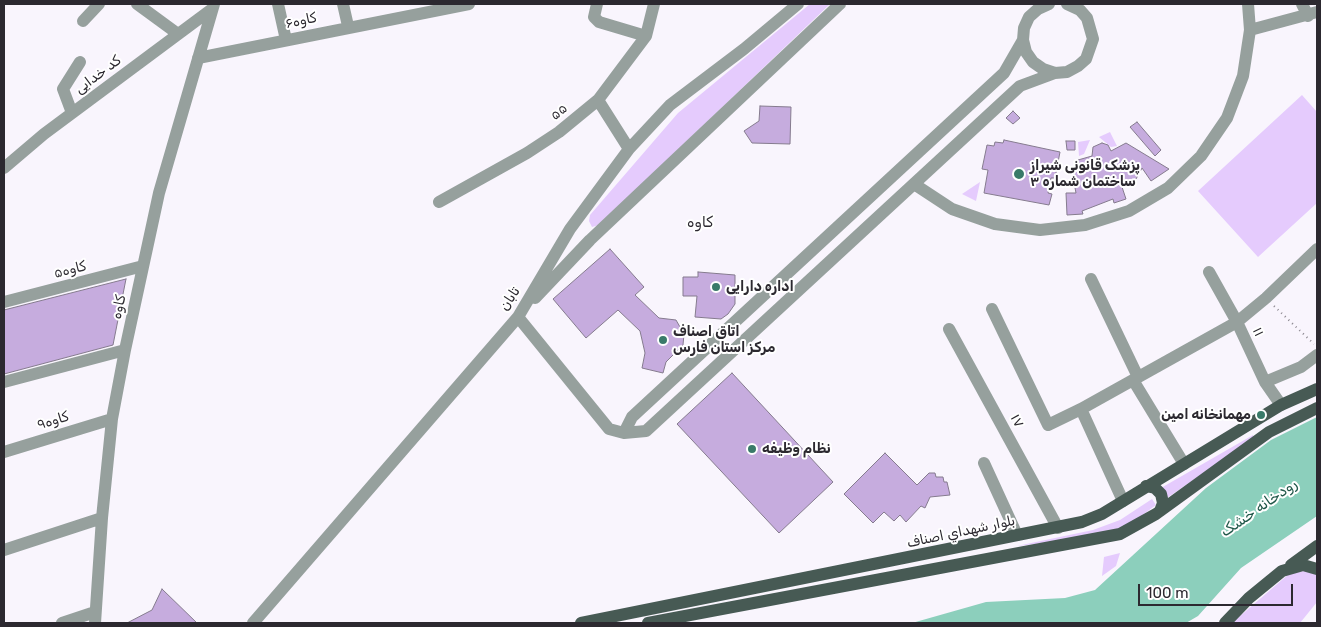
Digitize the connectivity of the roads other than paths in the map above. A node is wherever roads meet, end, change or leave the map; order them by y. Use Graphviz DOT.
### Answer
graph roads {
  1 [pos="99,4"];
  2 [pos="137,4"];
  3 [pos="278,4"];
  4 [pos="343,4"];
  5 [pos="469,4"];
  6 [pos="597,4"];
  7 [pos="654,4"];
  8 [pos="798,4"];
  9 [pos="840,4"];
  10 [pos="1046,4"];
  11 [pos="1067,4"];
  12 [pos="1248,4"];
  13 [pos="1302,4"];
  14 [pos="213,6"];
  15 [pos="412,10"];
  16 [pos="1313,14"];
  17 [pos="83,21"];
  18 [pos="348,26"];
  19 [pos="1250,30"];
  20 [pos="178,34"];
  21 [pos="646,36"];
  22 [pos="286,40"];
  23 [pos="1023,40"];
  24 [pos="198,58"];
  25 [pos="80,62"];
  26 [pos="1055,73"];
  27 [pos="598,100"];
  28 [pos="72,113"];
  29 [pos="630,149"];
  30 [pos="4,165"];
  31 [pos="914,184"];
  32 [pos="439,202"];
  33 [pos="1317,249"];
  34 [pos="144,266"];
  35 [pos="1209,272"];
  36 [pos="1091,279"];
  37 [pos="4,302"];
  38 [pos="992,309"];
  39 [pos="518,317"];
  40 [pos="1237,322"];
  41 [pos="949,329"];
  42 [pos="125,350"];
  43 [pos="1317,355"];
  44 [pos="1135,378"];
  45 [pos="4,382"];
  46 [pos="1265,382"];
  47 [pos="1317,389"];
  48 [pos="1281,405"];
  49 [pos="1317,408"];
  50 [pos="1081,410"];
  51 [pos="112,418"];
  52 [pos="624,433"];
  53 [pos="4,452"];
  54 [pos="984,463"];
  55 [pos="1184,464"];
  56 [pos="1146,486"];
  57 [pos="1123,501"];
  58 [pos="1160,511"];
  59 [pos="102,518"];
  60 [pos="1058,528"];
  61 [pos="1017,535"];
  62 [pos="1317,546"];
  63 [pos="4,550"];
  64 [pos="1317,569"];
  65 [pos="1282,572"];
  66 [pos="95,618"];
  67 [pos="62,623"];
  68 [pos="253,623"];
  69 [pos="581,623"];
  70 [pos="648,623"];
  71 [pos="1225,623"];
  1 -- 17 [label="street"];
  2 -- 20 [label="street"];
  3 -- 22 [label="street"];
  4 -- 18 [label="street"];
  5 -- 15 [label="street, کاوه۶"];
  6 -- 21 [label="street"];
  7 -- 21 [label="street, ۵۵"];
  8 -- 29 [label="street, تابان"];
  9 -- 39 [label="street"];
  10 -- 23 [label="street"];
  11 -- 26 [label="street"];
  12 -- 19 [label="street"];
  13 -- 16 [label="street"];
  14 -- 20 [label="street, کد خدایی"];
  14 -- 24 [label="street, کاوه"];
  15 -- 18 [label="street, کاوه۶"];
  16 -- 19 [label="street"];
  18 -- 22 [label="street, کاوه۶"];
  19 -- 31 [label="street"];
  20 -- 28 [label="street, کد خدایی"];
  21 -- 27 [label="street, ۵۵"];
  22 -- 24 [label="street, کاوه۶"];
  23 -- 26 [label="street"];
  23 -- 52 [label="street"];
  24 -- 34 [label="street, کاوه"];
  25 -- 28 [label="street"];
  26 -- 31 [label="street"];
  27 -- 29 [label="street"];
  27 -- 32 [label="street, ۵۵"];
  28 -- 30 [label="street, کد خدایی"];
  29 -- 39 [label="street, تابان"];
  31 -- 52 [label="street"];
  33 -- 40 [label="street"];
  34 -- 37 [label="street, کاوه۵"];
  34 -- 42 [label="street, کاوه"];
  35 -- 40 [label="street, ۱۱"];
  36 -- 44 [label="street"];
  38 -- 50 [label="street"];
  39 -- 52 [label="street"];
  39 -- 68 [label="street, تابان"];
  40 -- 44 [label="street"];
  40 -- 46 [label="street, ۱۱"];
  41 -- 60 [label="street, ۱۷"];
  42 -- 45 [label="street"];
  42 -- 51 [label="street, کاوه"];
  43 -- 46 [label="street"];
  44 -- 50 [label="street"];
  44 -- 55 [label="street"];
  46 -- 48 [label="street, ۱۱"];
  47 -- 48 [label="main road, بلوار شهداي اصناف"];
  48 -- 55 [label="main road, بلوار شهداي اصناف"];
  49 -- 58 [label="main road"];
  50 -- 57 [label="street"];
  51 -- 53 [label="street, کاوه۹"];
  51 -- 59 [label="street, کاوه"];
  54 -- 61 [label="street"];
  55 -- 56 [label="main road, بلوار شهداي اصناف"];
  56 -- 57 [label="main road, بلوار شهداي اصناف"];
  56 -- 58 [label="main road"];
  57 -- 60 [label="main road, بلوار شهداي اصناف"];
  58 -- 70 [label="main road"];
  59 -- 63 [label="street"];
  59 -- 66 [label="street, کاوه"];
  60 -- 61 [label="main road, بلوار شهداي اصناف"];
  61 -- 69 [label="main road, بلوار شهداي اصناف"];
  62 -- 65 [label="main road"];
  64 -- 65 [label="main road"];
  65 -- 71 [label="main road"];
  66 -- 67 [label="street"];
}
